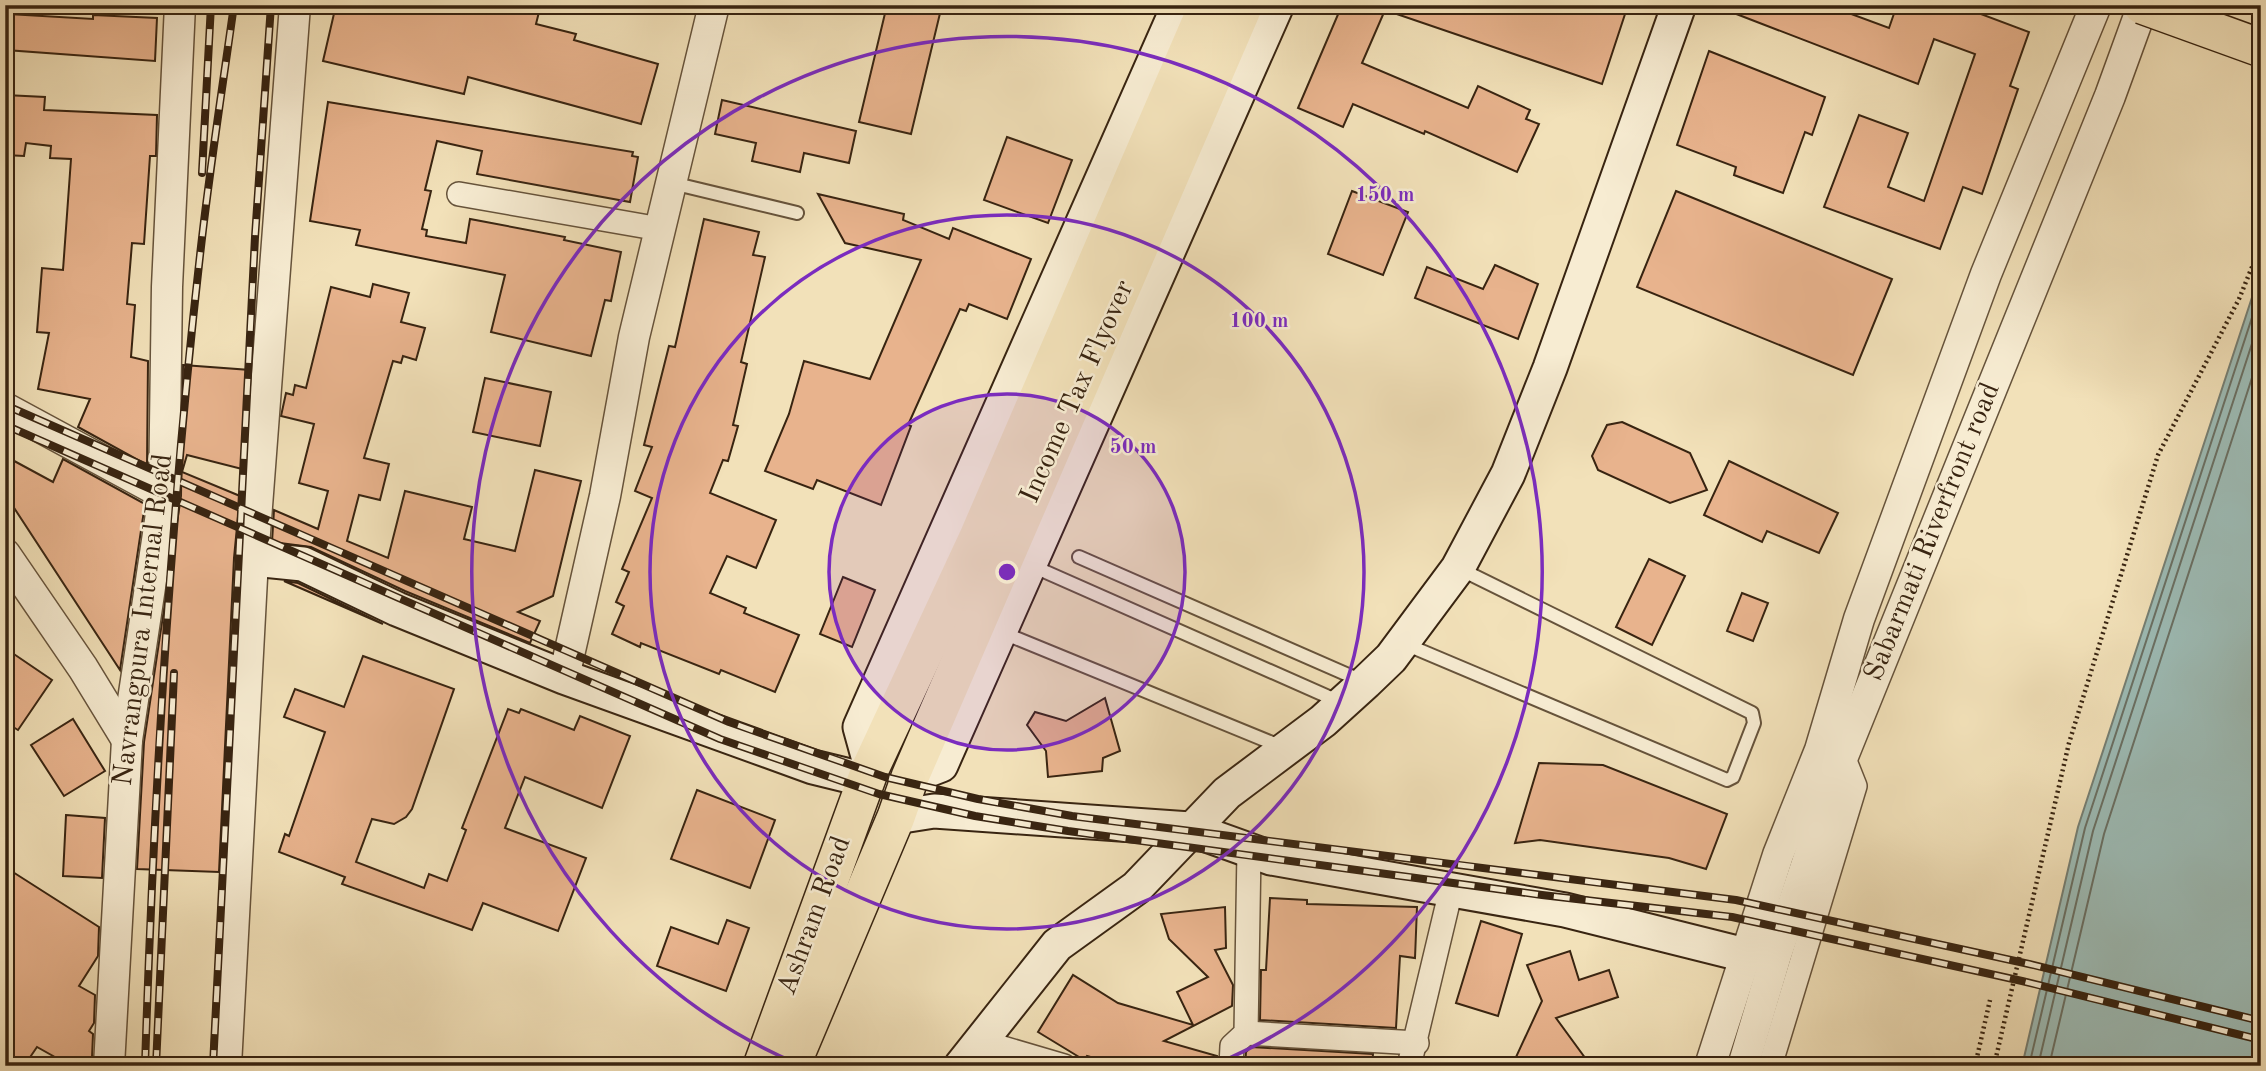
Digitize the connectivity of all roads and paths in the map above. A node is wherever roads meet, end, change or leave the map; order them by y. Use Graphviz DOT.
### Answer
graph roads {
  1 [pos="180,5"];
  2 [pos="295,5"];
  3 [pos="714,5"];
  4 [pos="1179,5"];
  5 [pos="1208,5"];
  6 [pos="1244,5"];
  7 [pos="1277,5"];
  8 [pos="1679,5"];
  9 [pos="2095,5"];
  10 [pos="2142,5"];
  11 [pos="2242,5"];
  12 [pos="2261,12"];
  13 [pos="2261,48"];
  14 [pos="672,183"];
  15 [pos="458,194"];
  16 [pos="797,213"];
  17 [pos="660,229"];
  18 [pos="2261,245"];
  19 [pos="5,408"];
  20 [pos="164,494"];
  21 [pos="5,554"];
  22 [pos="1079,557"];
  23 [pos="253,559"];
  24 [pos="1030,565"];
  25 [pos="1458,568"];
  26 [pos="1000,632"];
  27 [pos="1402,643"];
  28 [pos="564,677"];
  29 [pos="1354,693"];
  30 [pos="127,740"];
  31 [pos="1286,748"];
  32 [pos="1843,756"];
  33 [pos="869,773"];
  34 [pos="910,777"];
  35 [pos="896,817"];
  36 [pos="1190,829"];
  37 [pos="1249,850"];
  38 [pos="1451,890"];
  39 [pos="1745,955"];
  40 [pos="1990,1000"];
  41 [pos="1246,1033"];
  42 [pos="1417,1043"];
  43 [pos="970,1053"];
  44 [pos="109,1066"];
  45 [pos="226,1066"];
  46 [pos="762,1066"];
  47 [pos="791,1066"];
  48 [pos="1064,1066"];
  49 [pos="1231,1066"];
  50 [pos="1409,1066"];
  51 [pos="1710,1066"];
  52 [pos="1743,1066"];
  53 [pos="1770,1066"];
  54 [pos="1975,1066"];
  55 [pos="1994,1066"];
  1 -- 20 [label="street, Navrangpura Internal Road"];
  2 -- 23 [label="street"];
  3 -- 14 [label="street"];
  4 -- 33 [label="main road"];
  5 -- 33 [label="main road, Income Tax Flyover"];
  6 -- 34 [label="main road, Income Tax Flyover"];
  7 -- 24 [label="main road"];
  8 -- 25 [label="main road"];
  9 -- 39 [label="street, Sabarmati Riverfront road"];
  10 -- 13 [label="main road, bridge"];
  10 -- 32 [label="street, Sabarmati Riverfront road"];
  11 -- 12 [label="main road"];
  14 -- 16 [label="lane"];
  14 -- 17 [label="street"];
  15 -- 17 [label="street"];
  17 -- 28 [label="street"];
  18 -- 55 [label="path"];
  19 -- 20 [label="street"];
  20 -- 30 [label="street, Navrangpura Internal Road"];
  21 -- 30 [label="street"];
  22 -- 29 [label="lane"];
  23 -- 28 [label="main road"];
  23 -- 45 [label="street"];
  24 -- 26 [label="main road"];
  24 -- 29 [label="lane"];
  25 -- 27 [label="main road"];
  25 -- 27 [label="lane"];
  26 -- 31 [label="lane"];
  26 -- 34 [label="main road"];
  27 -- 29 [label="main road"];
  28 -- 33 [label="main road"];
  29 -- 31 [label="main road"];
  30 -- 44 [label="street, Navrangpura Internal Road"];
  31 -- 36 [label="main road"];
  32 -- 52 [label="street, Sabarmati Riverfront road"];
  32 -- 53 [label="street"];
  33 -- 46 [label="main road, Ashram Road"];
  34 -- 35 [label="main road, Ashram Road"];
  35 -- 36 [label="main road"];
  35 -- 47 [label="main road, Ashram Road"];
  36 -- 37 [label="main road"];
  36 -- 43 [label="main road"];
  37 -- 38 [label="main road"];
  37 -- 41 [label="street"];
  38 -- 39 [label="main road"];
  38 -- 42 [label="street"];
  39 -- 51 [label="street, Sabarmati Riverfront road"];
  40 -- 54 [label="path"];
  41 -- 42 [label="street"];
  41 -- 49 [label="street"];
  42 -- 50 [label="street"];
  43 -- 48 [label="street"];
}
